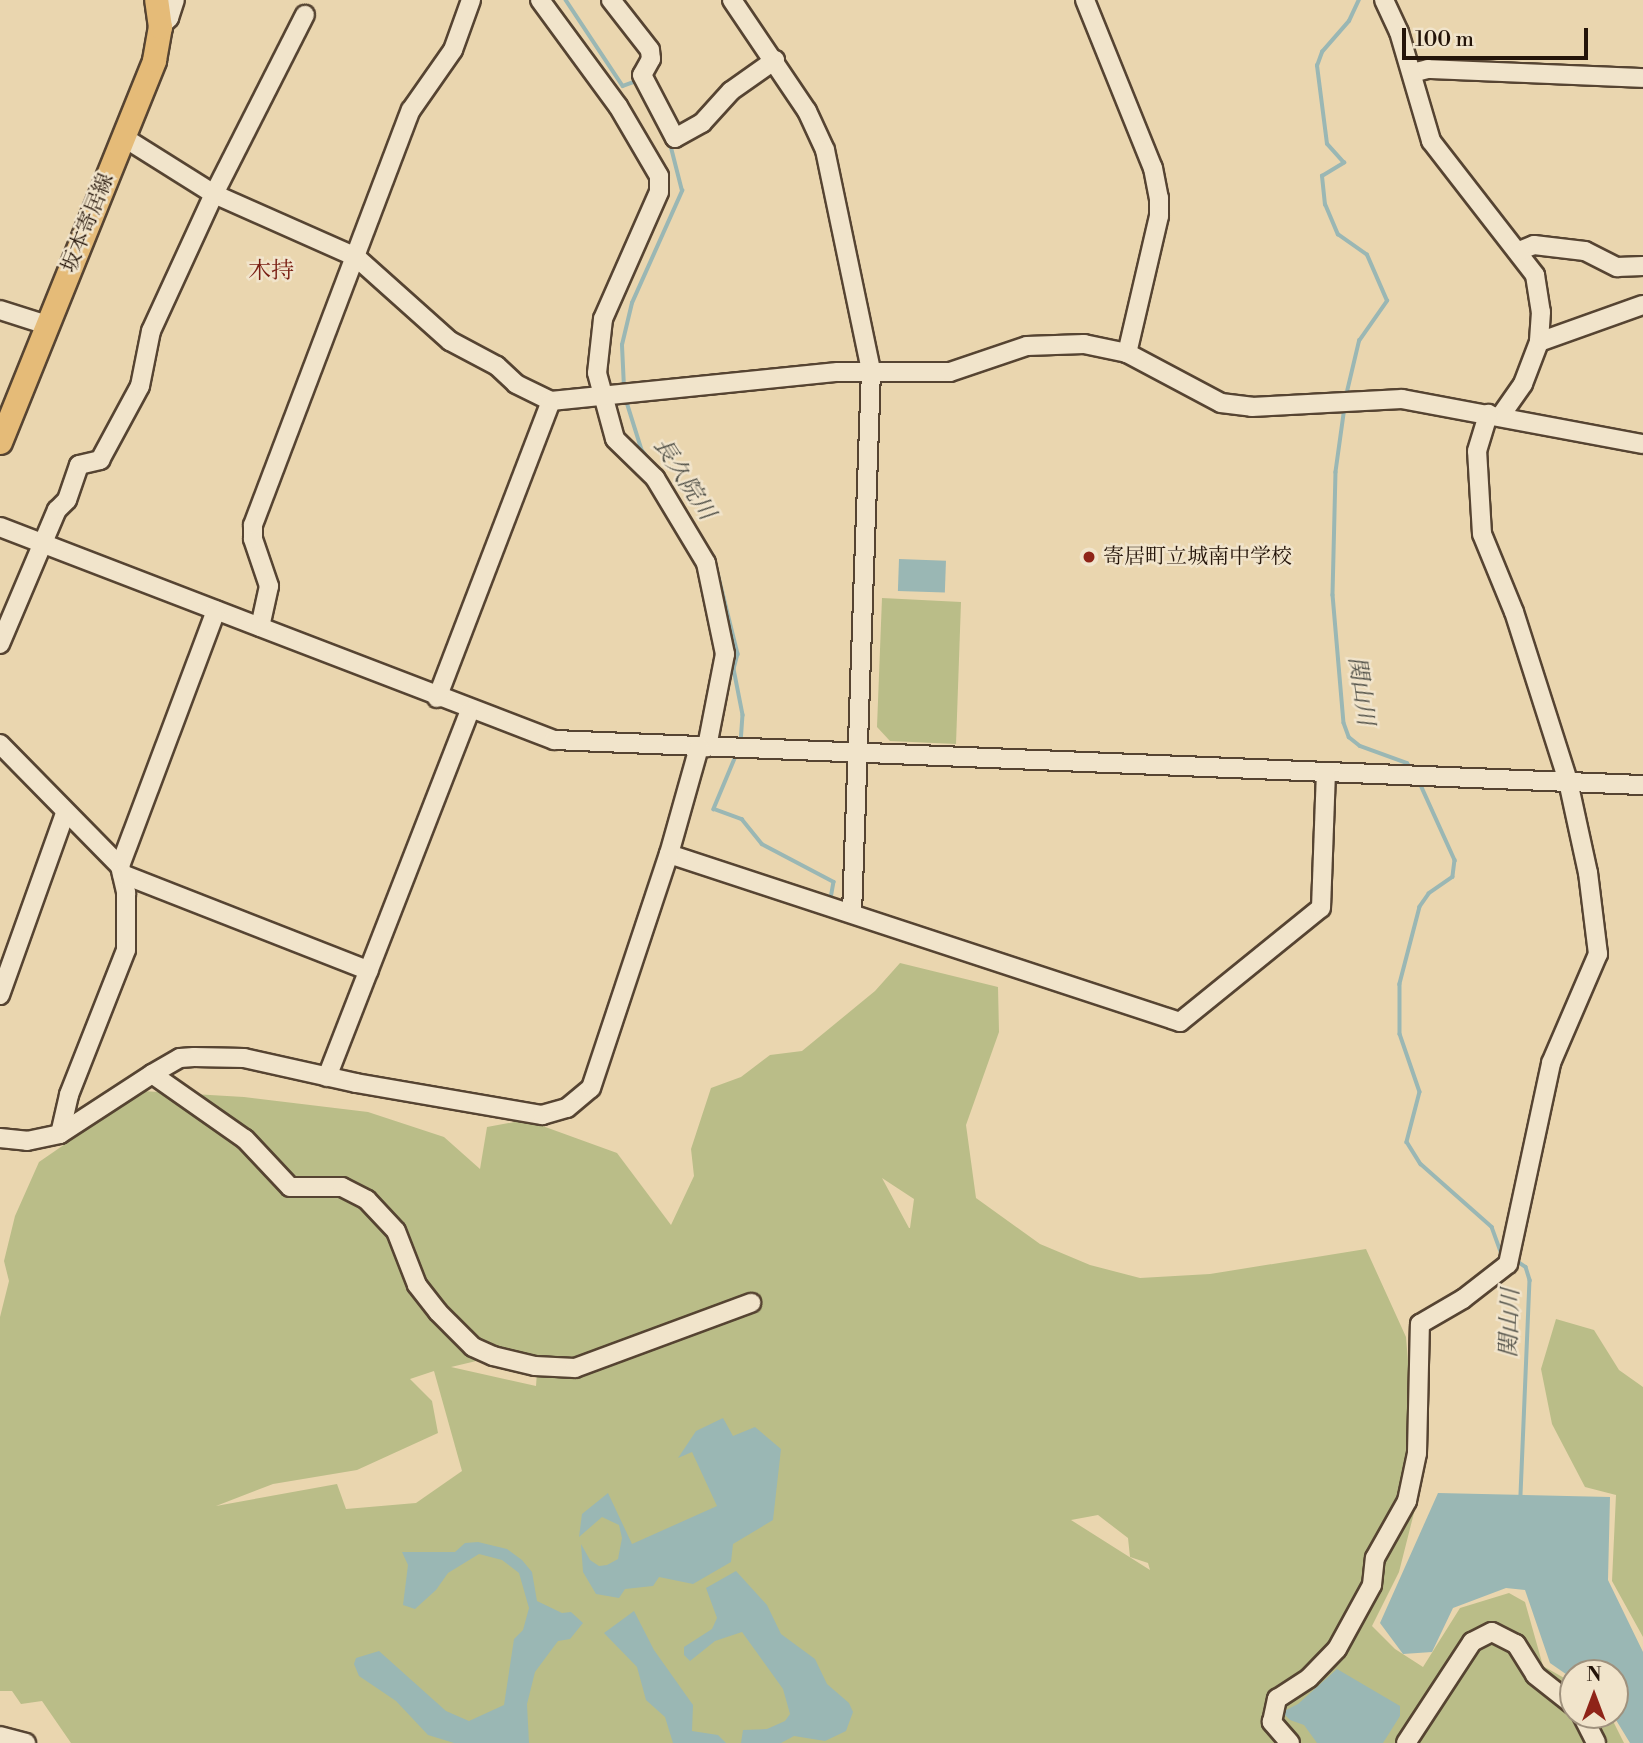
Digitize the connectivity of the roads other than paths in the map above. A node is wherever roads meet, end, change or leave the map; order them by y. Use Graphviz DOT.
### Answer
graph roads {
  1 [pos="156,0"];
  2 [pos="175,0"];
  3 [pos="471,0"];
  4 [pos="540,0"];
  5 [pos="611,0"];
  6 [pos="732,0"];
  7 [pos="1085,0"];
  8 [pos="1384,0"];
  9 [pos="305,15"];
  10 [pos="160,27"];
  11 [pos="775,60"];
  12 [pos="1412,73"];
  13 [pos="1643,78"];
  14 [pos="123,137"];
  15 [pos="214,194"];
  16 [pos="1519,251"];
  17 [pos="356,257"];
  18 [pos="1643,266"];
  19 [pos="1643,305"];
  20 [pos="0,310"];
  21 [pos="47,325"];
  22 [pos="1539,342"];
  23 [pos="1127,353"];
  24 [pos="871,370"];
  25 [pos="602,397"];
  26 [pos="551,401"];
  27 [pos="1494,415"];
  28 [pos="0,442"];
  29 [pos="1643,444"];
  30 [pos="0,527"];
  31 [pos="42,543"];
  32 [pos="216,610"];
  33 [pos="260,628"];
  34 [pos="0,644"];
  35 [pos="437,698"];
  36 [pos="470,711"];
  37 [pos="0,744"];
  38 [pos="703,747"];
  39 [pos="857,754"];
  40 [pos="1326,772"];
  41 [pos="1568,781"];
  42 [pos="1643,785"];
  43 [pos="65,813"];
  44 [pos="669,853"];
  45 [pos="121,870"];
  46 [pos="852,913"];
  47 [pos="369,971"];
  48 [pos="0,995"];
  49 [pos="152,1074"];
  50 [pos="327,1077"];
  51 [pos="60,1135"];
  52 [pos="0,1138"];
  53 [pos="751,1303"];
  54 [pos="1559,1694"];
  55 [pos="0,1736"];
  56 [pos="26,1743"];
  57 [pos="1290,1743"];
  58 [pos="1406,1743"];
  1 -- 10 [label="main road, 坂本寄居線"];
  2 -- 10 [label="street"];
  3 -- 17 [label="street"];
  4 -- 25 [label="street"];
  5 -- 11 [label="street"];
  6 -- 11 [label="street"];
  7 -- 23 [label="street"];
  8 -- 12 [label="street"];
  9 -- 15 [label="street"];
  10 -- 14 [label="main road, 坂本寄居線"];
  11 -- 24 [label="street"];
  12 -- 13 [label="street"];
  12 -- 16 [label="street"];
  14 -- 15 [label="street"];
  14 -- 21 [label="main road, 坂本寄居線"];
  15 -- 17 [label="street"];
  15 -- 31 [label="street"];
  16 -- 18 [label="street"];
  16 -- 22 [label="street"];
  17 -- 26 [label="street"];
  17 -- 33 [label="street"];
  19 -- 22 [label="street"];
  20 -- 21 [label="street"];
  21 -- 28 [label="main road, 坂本寄居線"];
  22 -- 27 [label="street"];
  23 -- 24 [label="street"];
  23 -- 27 [label="street"];
  24 -- 25 [label="street"];
  24 -- 39 [label="street"];
  25 -- 26 [label="street"];
  25 -- 38 [label="street"];
  26 -- 35 [label="street"];
  27 -- 29 [label="street"];
  27 -- 41 [label="street"];
  30 -- 31 [label="street"];
  31 -- 32 [label="street"];
  31 -- 34 [label="street"];
  32 -- 33 [label="street"];
  32 -- 45 [label="street"];
  33 -- 35 [label="street"];
  35 -- 36 [label="street"];
  36 -- 38 [label="street"];
  36 -- 47 [label="street"];
  37 -- 43 [label="street"];
  38 -- 39 [label="street"];
  38 -- 44 [label="street"];
  39 -- 40 [label="street"];
  39 -- 46 [label="street"];
  40 -- 41 [label="street"];
  40 -- 46 [label="street"];
  41 -- 42 [label="street"];
  41 -- 57 [label="street"];
  43 -- 45 [label="street"];
  43 -- 48 [label="street"];
  44 -- 46 [label="street"];
  44 -- 50 [label="street"];
  45 -- 47 [label="street"];
  45 -- 51 [label="street"];
  47 -- 50 [label="street"];
  49 -- 50 [label="street"];
  49 -- 51 [label="street"];
  49 -- 53 [label="street"];
  51 -- 52 [label="street"];
  54 -- 58 [label="street"];
  55 -- 56 [label="street"];
}
